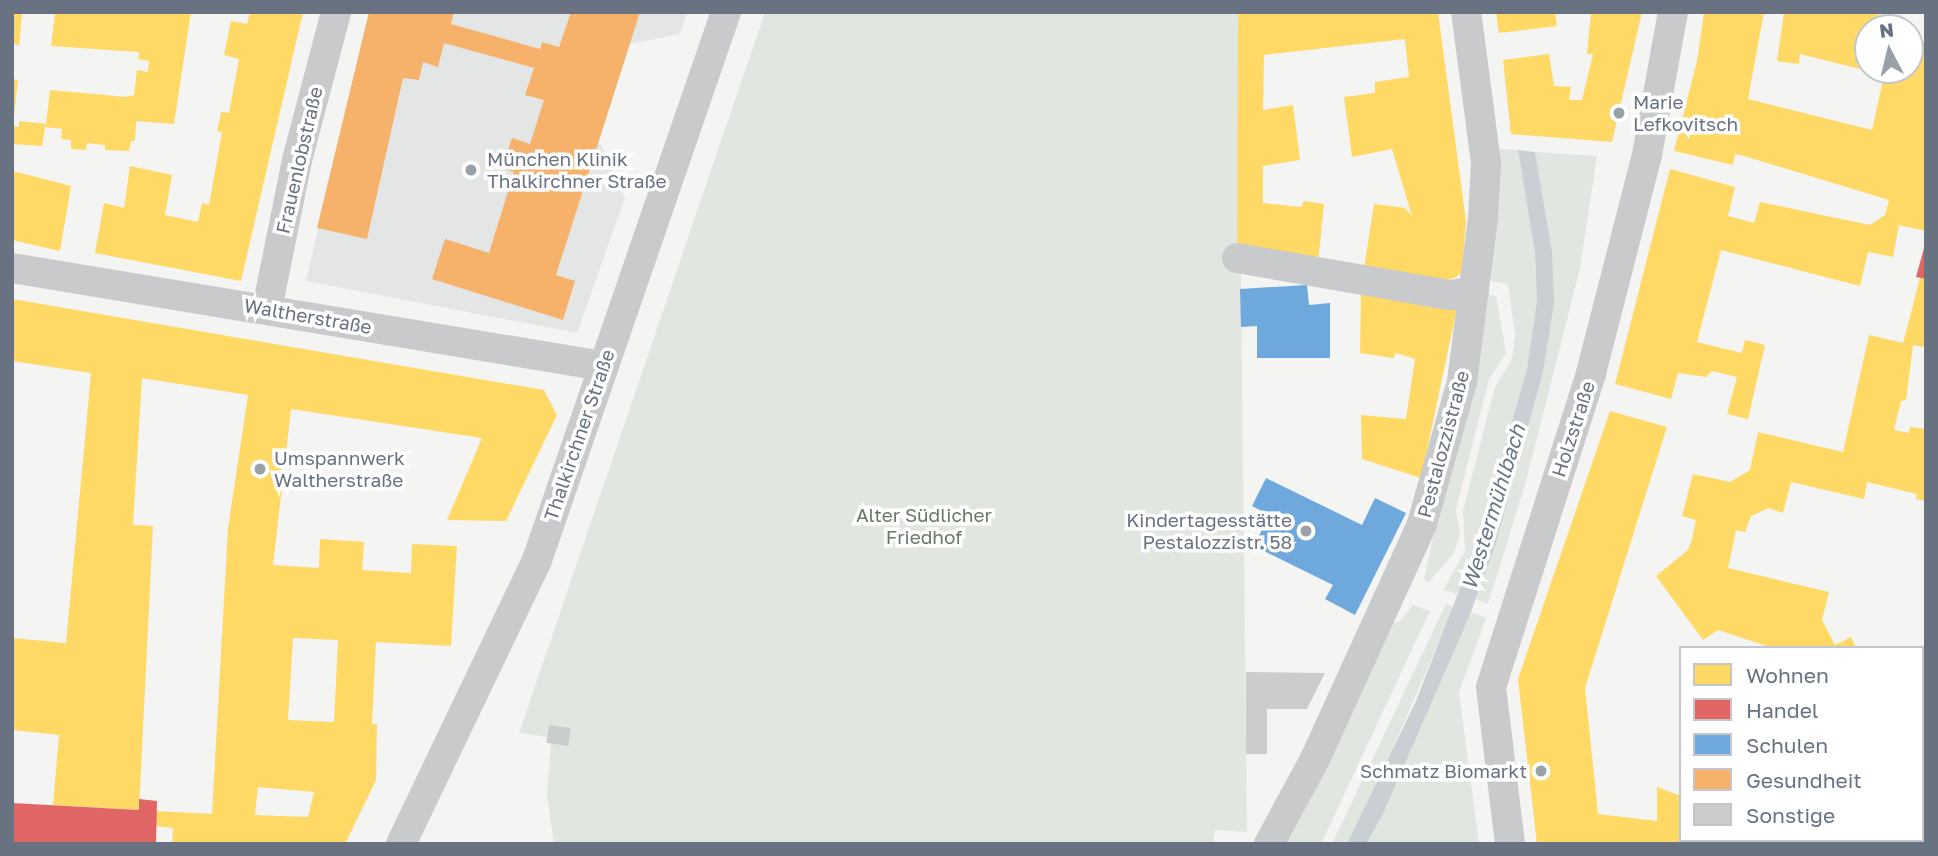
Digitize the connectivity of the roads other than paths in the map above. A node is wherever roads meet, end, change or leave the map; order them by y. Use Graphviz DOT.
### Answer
graph roads {
  1 [pos="336,12"];
  2 [pos="726,12"];
  3 [pos="1465,12"];
  4 [pos="1673,12"];
  5 [pos="1237,258"];
  6 [pos="12,268"];
  7 [pos="1474,291"];
  8 [pos="267,309"];
  9 [pos="603,366"];
  10 [pos="401,844"];
  11 [pos="1269,844"];
  12 [pos="1510,844"];
  1 -- 8 [label="street, Frauenlobstraße"];
  2 -- 9 [label="street, Thalkirchner Straße"];
  3 -- 7 [label="street, Pestalozzistraße"];
  4 -- 12 [label="street, Holzstraße"];
  5 -- 7 [label="street"];
  6 -- 8 [label="street, Waltherstraße"];
  7 -- 11 [label="street, Pestalozzistraße"];
  8 -- 9 [label="street, Waltherstraße"];
  9 -- 10 [label="street, Thalkirchner Straße"];
}
